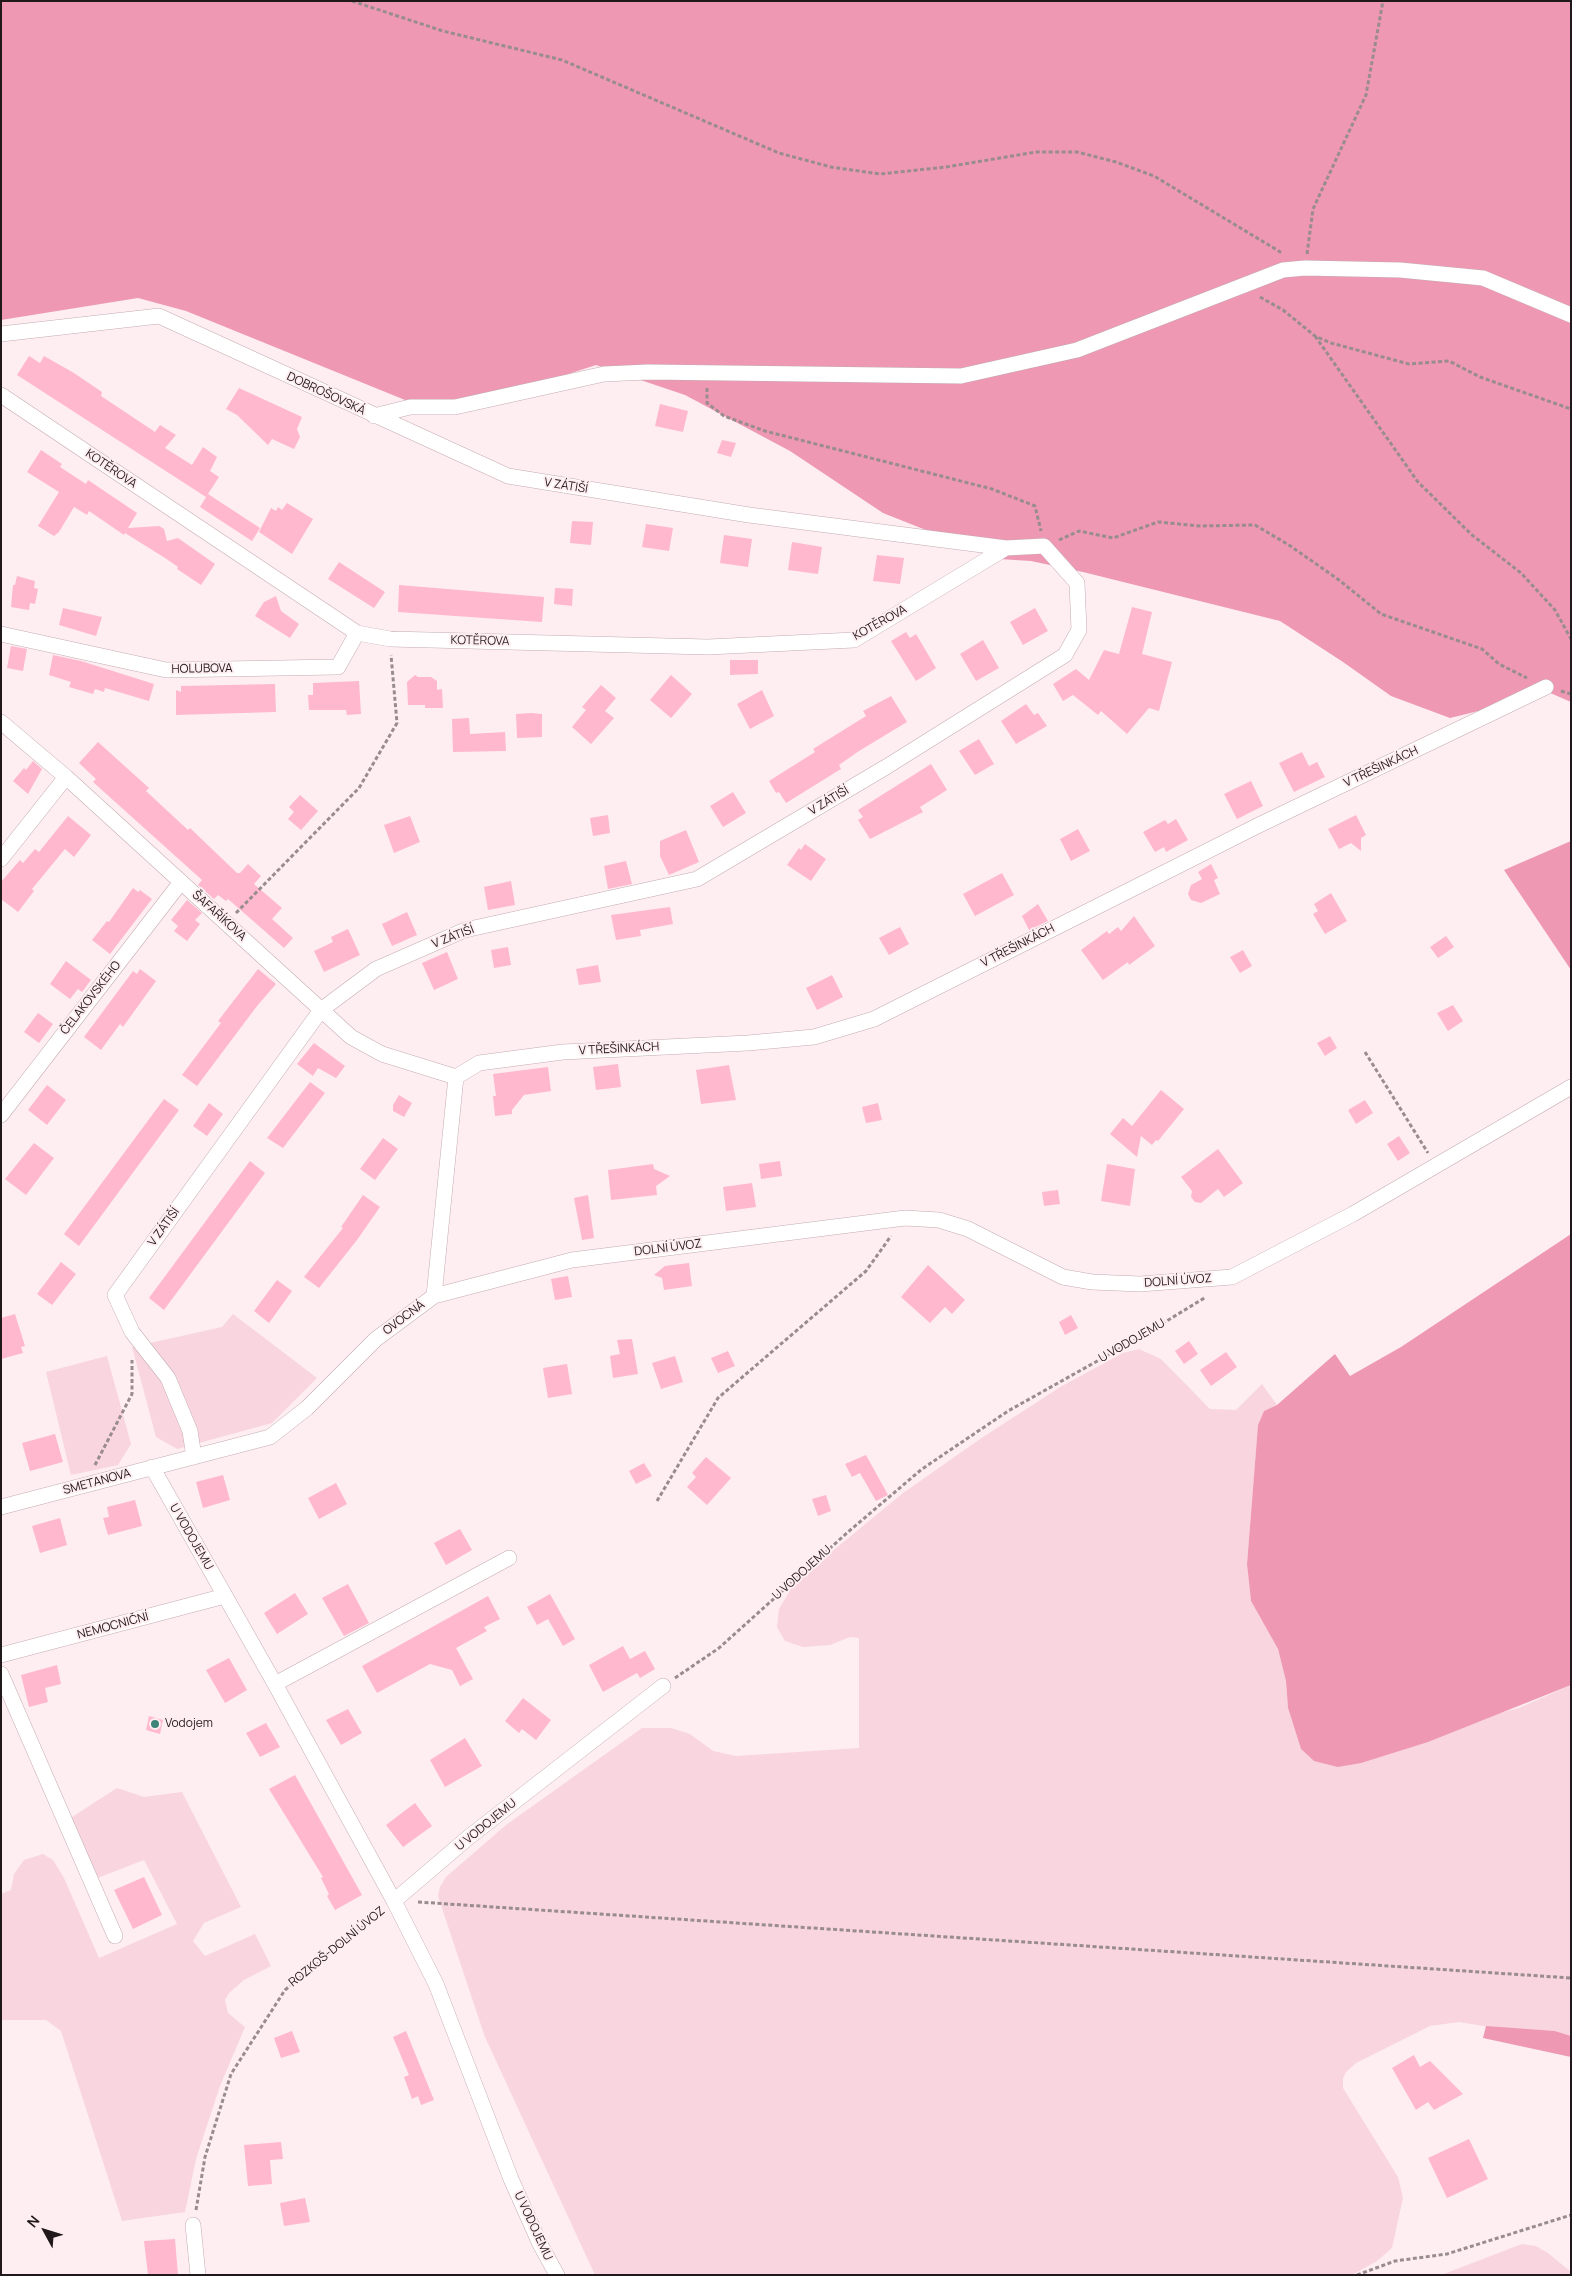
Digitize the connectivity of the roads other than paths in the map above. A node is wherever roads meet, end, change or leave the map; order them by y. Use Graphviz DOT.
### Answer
graph roads {
  1 [pos="1571,315"];
  2 [pos="1,334"];
  3 [pos="1,395"];
  4 [pos="374,416"];
  5 [pos="1006,548"];
  6 [pos="357,633"];
  7 [pos="1,634"];
  8 [pos="1546,687"];
  9 [pos="1,722"];
  10 [pos="66,778"];
  11 [pos="1,858"];
  12 [pos="181,882"];
  13 [pos="321,1010"];
  14 [pos="456,1076"];
  15 [pos="1571,1087"];
  16 [pos="1,1115"];
  17 [pos="434,1296"];
  18 [pos="194,1457"];
  19 [pos="152,1467"];
  20 [pos="1,1508"];
  21 [pos="510,1558"];
  22 [pos="225,1596"];
  23 [pos="1,1655"];
  24 [pos="1,1674"];
  25 [pos="275,1684"];
  26 [pos="663,1686"];
  27 [pos="394,1901"];
  28 [pos="115,1936"];
  29 [pos="193,2225"];
  30 [pos="198,2275"];
  31 [pos="557,2275"];
  1 -- 4 [label="street, DOBROŠOVSKÁ"];
  2 -- 4 [label="street, DOBROŠOVSKÁ"];
  3 -- 6 [label="street, KOTĚROVA"];
  4 -- 5 [label="street, V ZÁTIŠÍ"];
  5 -- 6 [label="street, KOTĚROVA"];
  5 -- 13 [label="street, V ZÁTIŠÍ"];
  6 -- 7 [label="street, HOLUBOVA"];
  8 -- 14 [label="street, V TŘEŠINKÁCH"];
  9 -- 10 [label="street, ŠAFAŘÍKOVA"];
  10 -- 11 [label="street"];
  10 -- 12 [label="street, ŠAFAŘÍKOVA"];
  12 -- 13 [label="street, ŠAFAŘÍKOVA"];
  12 -- 16 [label="street, ČELAKOVSKÉHO"];
  13 -- 14 [label="street, ŠAFAŘÍKOVA"];
  13 -- 18 [label="street, V ZÁTIŠÍ"];
  14 -- 17 [label="street, OVOCNÁ"];
  15 -- 17 [label="street, DOLNÍ ÚVOZ"];
  17 -- 18 [label="street, OVOCNÁ"];
  18 -- 19 [label="street, SMETANOVA"];
  19 -- 20 [label="street, SMETANOVA"];
  19 -- 22 [label="street, U VODOJEMU"];
  21 -- 25 [label="street"];
  22 -- 23 [label="street, NEMOCNIČNÍ"];
  22 -- 25 [label="street, U VODOJEMU"];
  24 -- 28 [label="street"];
  25 -- 27 [label="street, U VODOJEMU"];
  26 -- 27 [label="street, U VODOJEMU"];
  27 -- 31 [label="street, U VODOJEMU"];
  29 -- 30 [label="street"];
}
